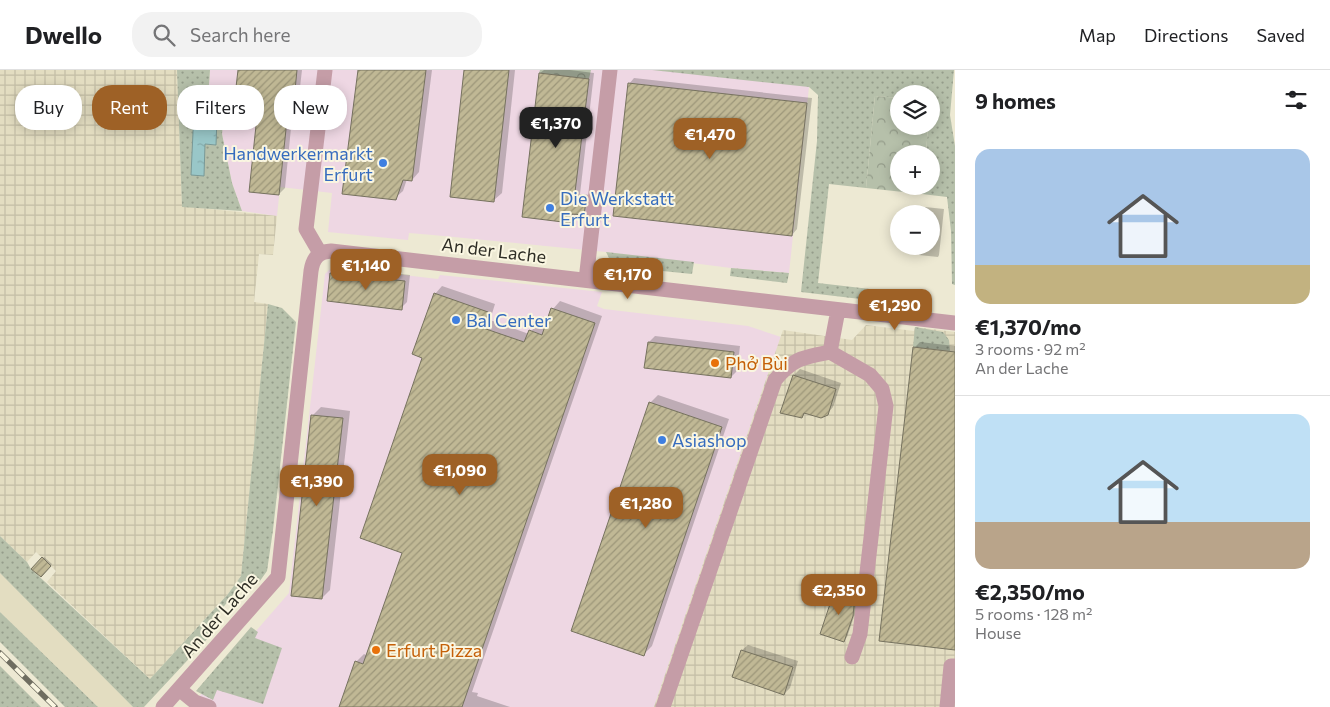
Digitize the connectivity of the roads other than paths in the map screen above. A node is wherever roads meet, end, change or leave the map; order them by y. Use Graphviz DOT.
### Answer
graph roads {
  1 [pos="325,70"];
  2 [pos="610,70"];
  3 [pos="320,253"];
  4 [pos="586,280"];
  5 [pos="838,310"];
  6 [pos="955,323"];
  7 [pos="830,352"];
  8 [pos="852,657"];
  9 [pos="955,666"];
  10 [pos="179,689"];
  11 [pos="205,706"];
  12 [pos="163,707"];
  13 [pos="663,707"];
  14 [pos="947,707"];
  1 -- 3 [label="street"];
  2 -- 4 [label="street"];
  3 -- 4 [label="street, An der Lache"];
  3 -- 10 [label="street, An der Lache"];
  4 -- 5 [label="street, An der Lache"];
  5 -- 6 [label="street, An der Lache"];
  5 -- 7 [label="street"];
  7 -- 8 [label="street"];
  7 -- 13 [label="street"];
  9 -- 14 [label="street"];
  10 -- 11 [label="street"];
  10 -- 12 [label="street, An der Lache"];
}
